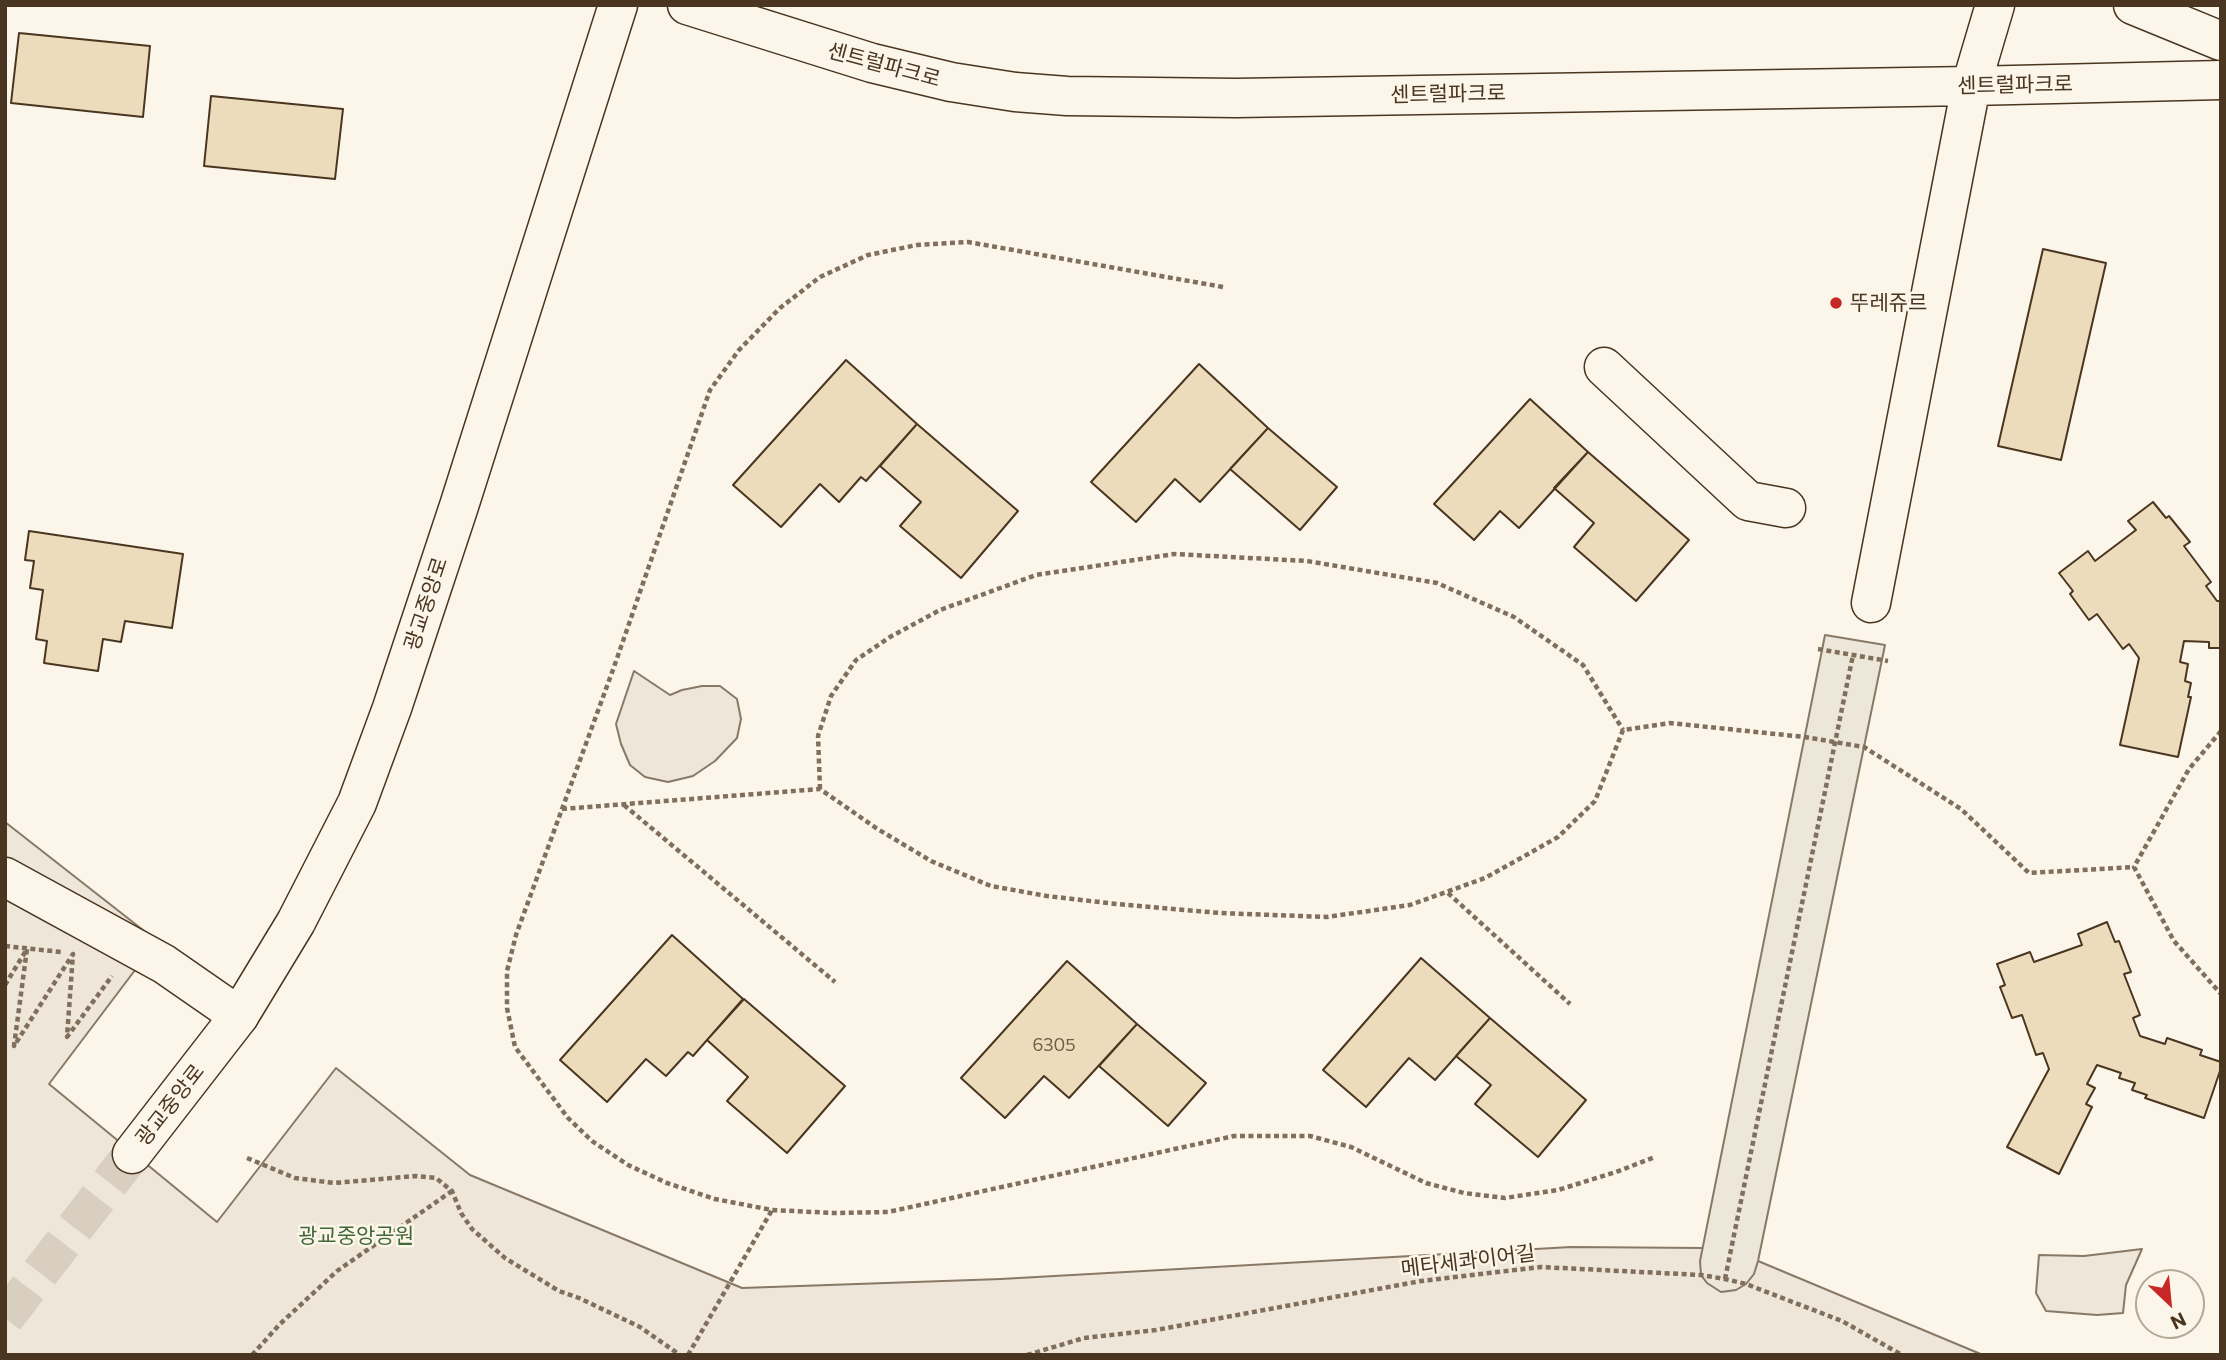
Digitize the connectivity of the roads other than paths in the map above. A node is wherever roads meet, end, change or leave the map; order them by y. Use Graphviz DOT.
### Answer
graph roads {
  1 [pos="618,5"];
  2 [pos="687,5"];
  3 [pos="1995,5"];
  4 [pos="2133,5"];
  5 [pos="2221,41"];
  6 [pos="2221,80"];
  7 [pos="1971,86"];
  8 [pos="1604,367"];
  9 [pos="1786,508"];
  10 [pos="1871,603"];
  11 [pos="5,877"];
  12 [pos="239,1016"];
  13 [pos="132,1154"];
  1 -- 12 [label="street, 광교중앙로"];
  2 -- 7 [label="street, 센트럴파크로"];
  3 -- 7 [label="street"];
  4 -- 5 [label="street"];
  6 -- 7 [label="street, 센트럴파크로"];
  7 -- 10 [label="street"];
  8 -- 9 [label="street"];
  11 -- 12 [label="street"];
  12 -- 13 [label="street, 광교중앙로"];
}
